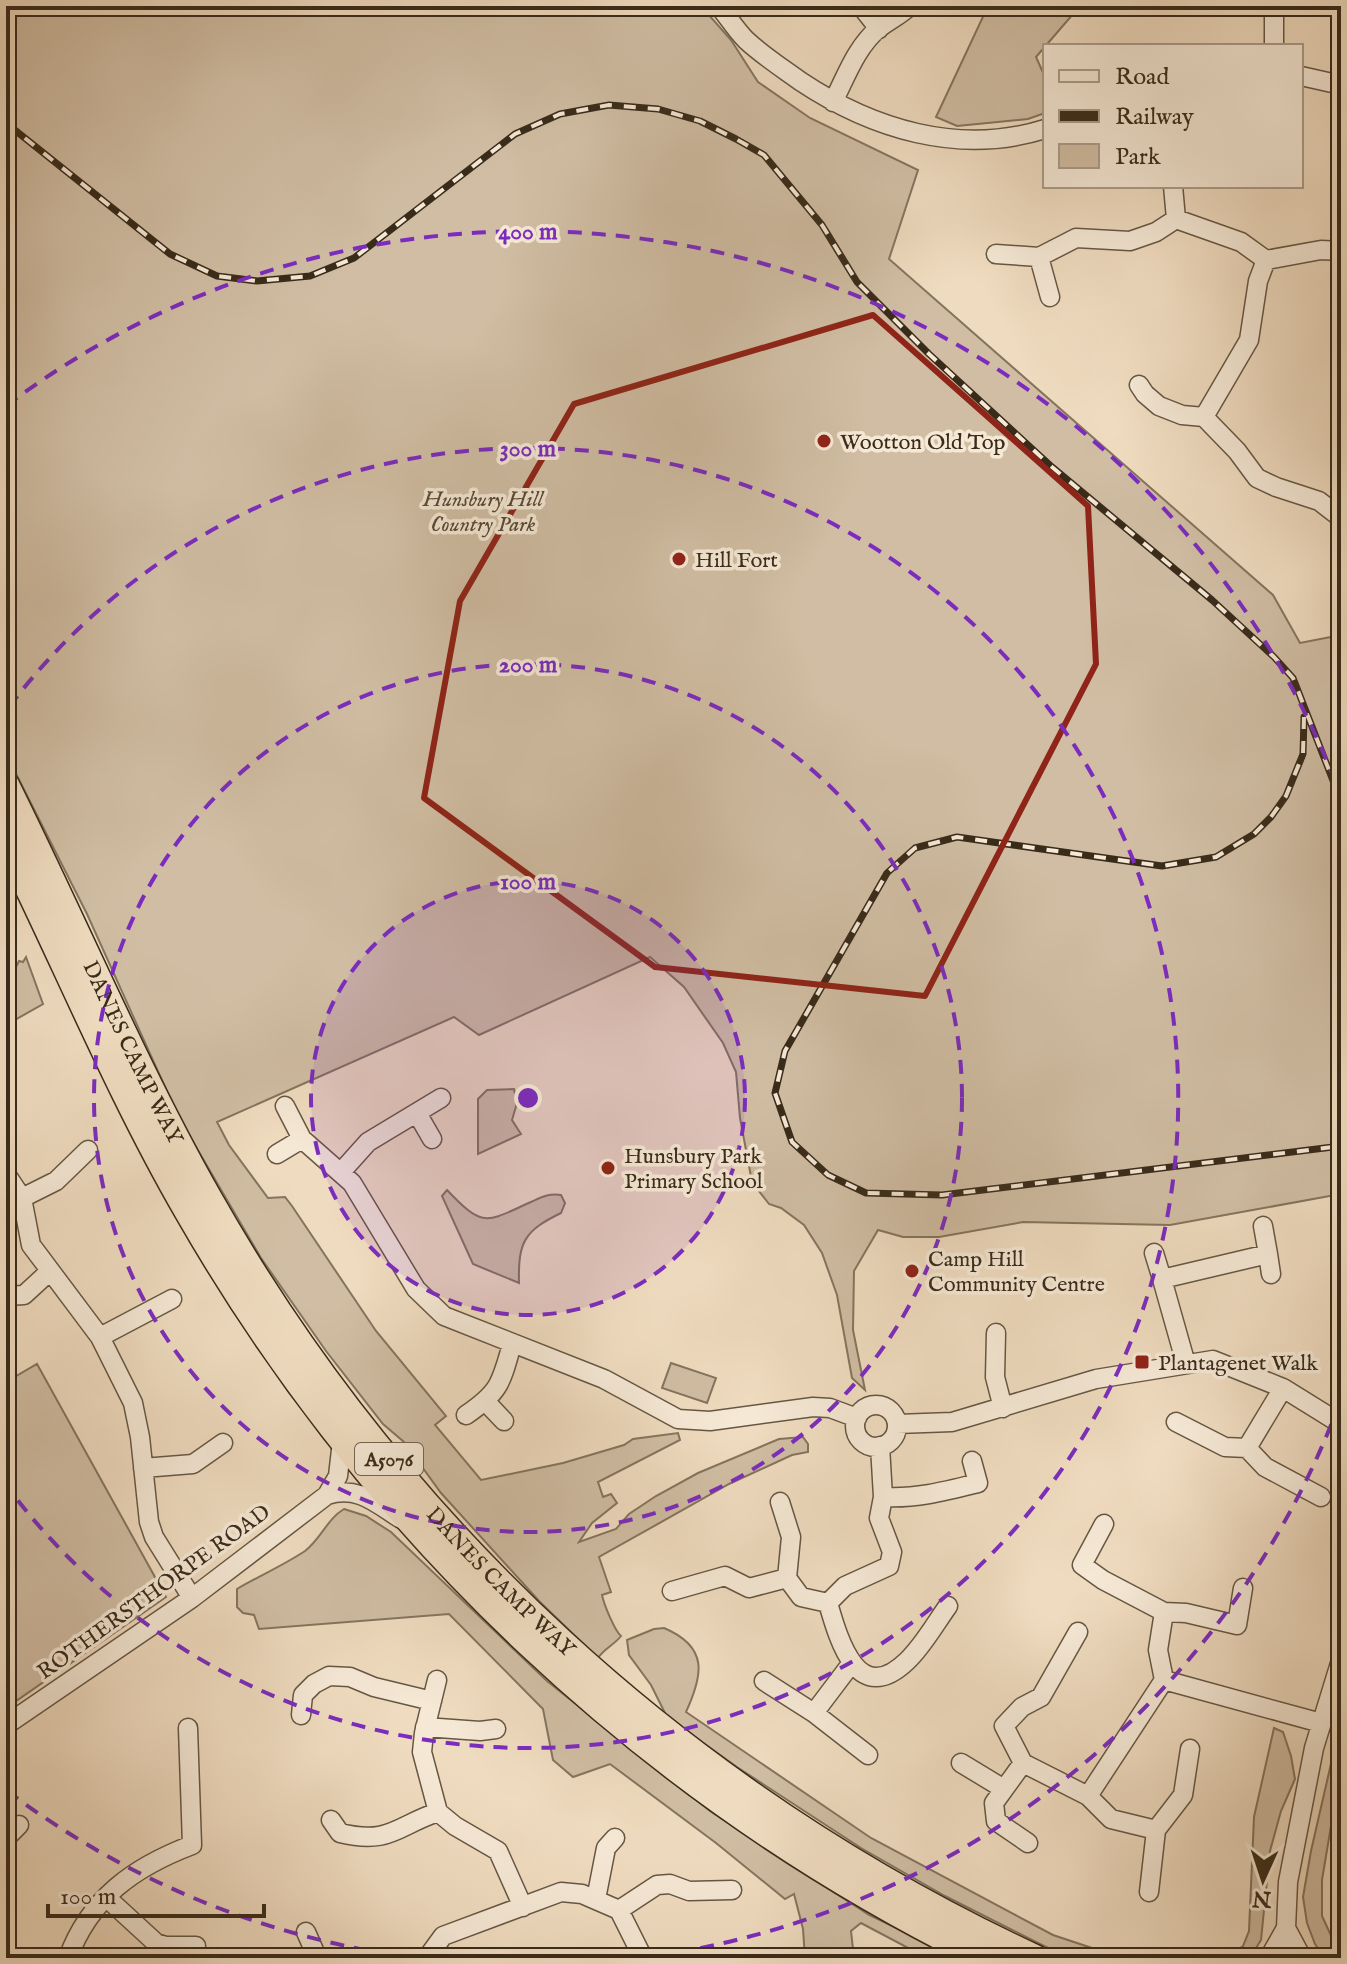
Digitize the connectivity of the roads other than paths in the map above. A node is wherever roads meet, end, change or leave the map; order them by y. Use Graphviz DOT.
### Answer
graph roads {
  1 [pos="719,6"];
  2 [pos="861,6"];
  3 [pos="910,6"];
  4 [pos="1274,6"];
  5 [pos="879,29"];
  6 [pos="1274,44"];
  7 [pos="1303,76"];
  8 [pos="1341,85"];
  9 [pos="833,102"];
  10 [pos="1043,130"];
  11 [pos="1173,188"];
  12 [pos="1176,219"];
  13 [pos="1341,251"];
  14 [pos="996,254"];
  15 [pos="1039,257"];
  16 [pos="1266,260"];
  17 [pos="1050,297"];
  18 [pos="1139,385"];
  19 [pos="1204,417"];
  20 [pos="1341,518"];
  21 [pos="6,785"];
  22 [pos="6,842"];
  23 [pos="441,1098"];
  24 [pos="285,1106"];
  25 [pos="417,1113"];
  26 [pos="302,1139"];
  27 [pos="432,1139"];
  28 [pos="88,1150"];
  29 [pos="277,1154"];
  30 [pos="342,1171"];
  31 [pos="6,1174"];
  32 [pos="22,1198"];
  33 [pos="1263,1226"];
  34 [pos="1154,1253"];
  35 [pos="1268,1254"];
  36 [pos="49,1272"];
  37 [pos="1271,1274"];
  38 [pos="1162,1279"];
  39 [pos="6,1296"];
  40 [pos="172,1299"];
  41 [pos="996,1333"];
  42 [pos="100,1337"];
  43 [pos="512,1344"];
  44 [pos="1186,1364"];
  45 [pos="1283,1388"];
  46 [pos="486,1402"];
  47 [pos="1003,1408"];
  48 [pos="466,1415"];
  49 [pos="857,1418"];
  50 [pos="504,1421"];
  51 [pos="1176,1422"];
  52 [pos="897,1424"];
  53 [pos="1341,1424"];
  54 [pos="342,1441"];
  55 [pos="223,1443"];
  56 [pos="880,1446"];
  57 [pos="1247,1448"];
  58 [pos="972,1461"];
  59 [pos="143,1468"];
  60 [pos="327,1495"];
  61 [pos="883,1497"];
  62 [pos="1321,1497"];
  63 [pos="780,1502"];
  64 [pos="1104,1524"];
  65 [pos="413,1526"];
  66 [pos="787,1578"];
  67 [pos="1243,1588"];
  68 [pos="672,1591"];
  69 [pos="192,1598"];
  70 [pos="828,1603"];
  71 [pos="948,1606"];
  72 [pos="1164,1612"];
  73 [pos="1078,1632"];
  74 [pos="1341,1660"];
  75 [pos="851,1664"];
  76 [pos="437,1680"];
  77 [pos="1164,1680"];
  78 [pos="764,1681"];
  79 [pos="432,1701"];
  80 [pos="814,1713"];
  81 [pos="301,1715"];
  82 [pos="1321,1723"];
  83 [pos="6,1725"];
  84 [pos="425,1727"];
  85 [pos="188,1728"];
  86 [pos="496,1729"];
  87 [pos="1190,1749"];
  88 [pos="868,1755"];
  89 [pos="961,1763"];
  90 [pos="1023,1763"];
  91 [pos="1004,1789"];
  92 [pos="1088,1796"];
  93 [pos="438,1812"];
  94 [pos="331,1820"];
  95 [pos="1156,1830"];
  96 [pos="615,1838"];
  97 [pos="1028,1843"];
  98 [pos="732,1890"];
  99 [pos="1149,1892"];
  100 [pos="107,1898"];
  101 [pos="596,1899"];
  102 [pos="523,1907"];
  103 [pos="619,1910"];
  104 [pos="1286,1928"];
  105 [pos="306,1932"];
  106 [pos="196,1946"];
  107 [pos="6,1954"];
  108 [pos="13,1958"];
  109 [pos="68,1958"];
  110 [pos="321,1958"];
  111 [pos="427,1958"];
  112 [pos="643,1958"];
  113 [pos="983,1958"];
  114 [pos="1035,1958"];
  115 [pos="1269,1958"];
  116 [pos="1302,1958"];
  1 -- 9 [label="street"];
  2 -- 5 [label="street"];
  3 -- 5 [label="street"];
  4 -- 6 [label="street"];
  5 -- 9 [label="street"];
  7 -- 8 [label="street"];
  9 -- 10 [label="street"];
  11 -- 12 [label="street"];
  12 -- 15 [label="street"];
  12 -- 16 [label="street"];
  13 -- 16 [label="street"];
  14 -- 15 [label="street"];
  15 -- 17 [label="street"];
  16 -- 19 [label="street"];
  18 -- 19 [label="street"];
  19 -- 20 [label="street"];
  21 -- 114 [label="highway, DANES CAMP WAY / A5076"];
  22 -- 54 [label="highway, DANES CAMP WAY / A5076"];
  23 -- 25 [label="street"];
  24 -- 26 [label="street"];
  25 -- 27 [label="street"];
  25 -- 30 [label="street"];
  26 -- 29 [label="street"];
  26 -- 30 [label="street"];
  28 -- 32 [label="street"];
  30 -- 43 [label="street"];
  31 -- 32 [label="street"];
  32 -- 36 [label="street"];
  33 -- 35 [label="street"];
  34 -- 38 [label="street"];
  35 -- 37 [label="street"];
  35 -- 38 [label="street"];
  36 -- 39 [label="street"];
  36 -- 42 [label="street"];
  38 -- 44 [label="street"];
  40 -- 42 [label="street"];
  41 -- 47 [label="street"];
  42 -- 59 [label="street"];
  43 -- 46 [label="street"];
  43 -- 49 [label="street"];
  44 -- 45 [label="street"];
  44 -- 47 [label="street"];
  45 -- 53 [label="street"];
  45 -- 57 [label="street"];
  46 -- 48 [label="street"];
  46 -- 50 [label="street"];
  47 -- 52 [label="street"];
  49 -- 52 [label="street"];
  49 -- 56 [label="street"];
  51 -- 57 [label="street"];
  52 -- 56 [label="street"];
  54 -- 60 [label="street"];
  54 -- 65 [label="highway, DANES CAMP WAY / A5076"];
  55 -- 59 [label="street"];
  56 -- 61 [label="street"];
  57 -- 62 [label="street"];
  58 -- 61 [label="street"];
  59 -- 69 [label="street"];
  60 -- 65 [label="street"];
  60 -- 69 [label="street, ROTHERSTHORPE ROAD"];
  61 -- 70 [label="street"];
  63 -- 66 [label="street"];
  64 -- 72 [label="street"];
  65 -- 113 [label="highway, DANES CAMP WAY / A5076"];
  66 -- 68 [label="street"];
  66 -- 70 [label="street"];
  67 -- 72 [label="street"];
  69 -- 83 [label="street, ROTHERSTHORPE ROAD"];
  70 -- 75 [label="street"];
  71 -- 75 [label="street"];
  72 -- 77 [label="street"];
  73 -- 90 [label="street"];
  74 -- 82 [label="street"];
  75 -- 80 [label="street"];
  76 -- 79 [label="street"];
  77 -- 82 [label="street"];
  77 -- 92 [label="street"];
  78 -- 80 [label="street"];
  79 -- 81 [label="street"];
  79 -- 84 [label="street"];
  80 -- 88 [label="street"];
  82 -- 104 [label="street"];
  84 -- 86 [label="street"];
  84 -- 93 [label="street"];
  85 -- 100 [label="street"];
  87 -- 95 [label="street"];
  89 -- 91 [label="street"];
  90 -- 91 [label="street"];
  90 -- 92 [label="street"];
  91 -- 97 [label="street"];
  92 -- 95 [label="street"];
  93 -- 94 [label="street"];
  93 -- 102 [label="street"];
  95 -- 99 [label="street"];
  96 -- 101 [label="street"];
  98 -- 103 [label="street"];
  100 -- 106 [label="street"];
  100 -- 109 [label="street"];
  101 -- 102 [label="street"];
  101 -- 103 [label="street"];
  102 -- 111 [label="street"];
  103 -- 112 [label="street"];
  104 -- 115 [label="street"];
  104 -- 116 [label="street"];
  105 -- 110 [label="street"];
  107 -- 108 [label="street"];
}
